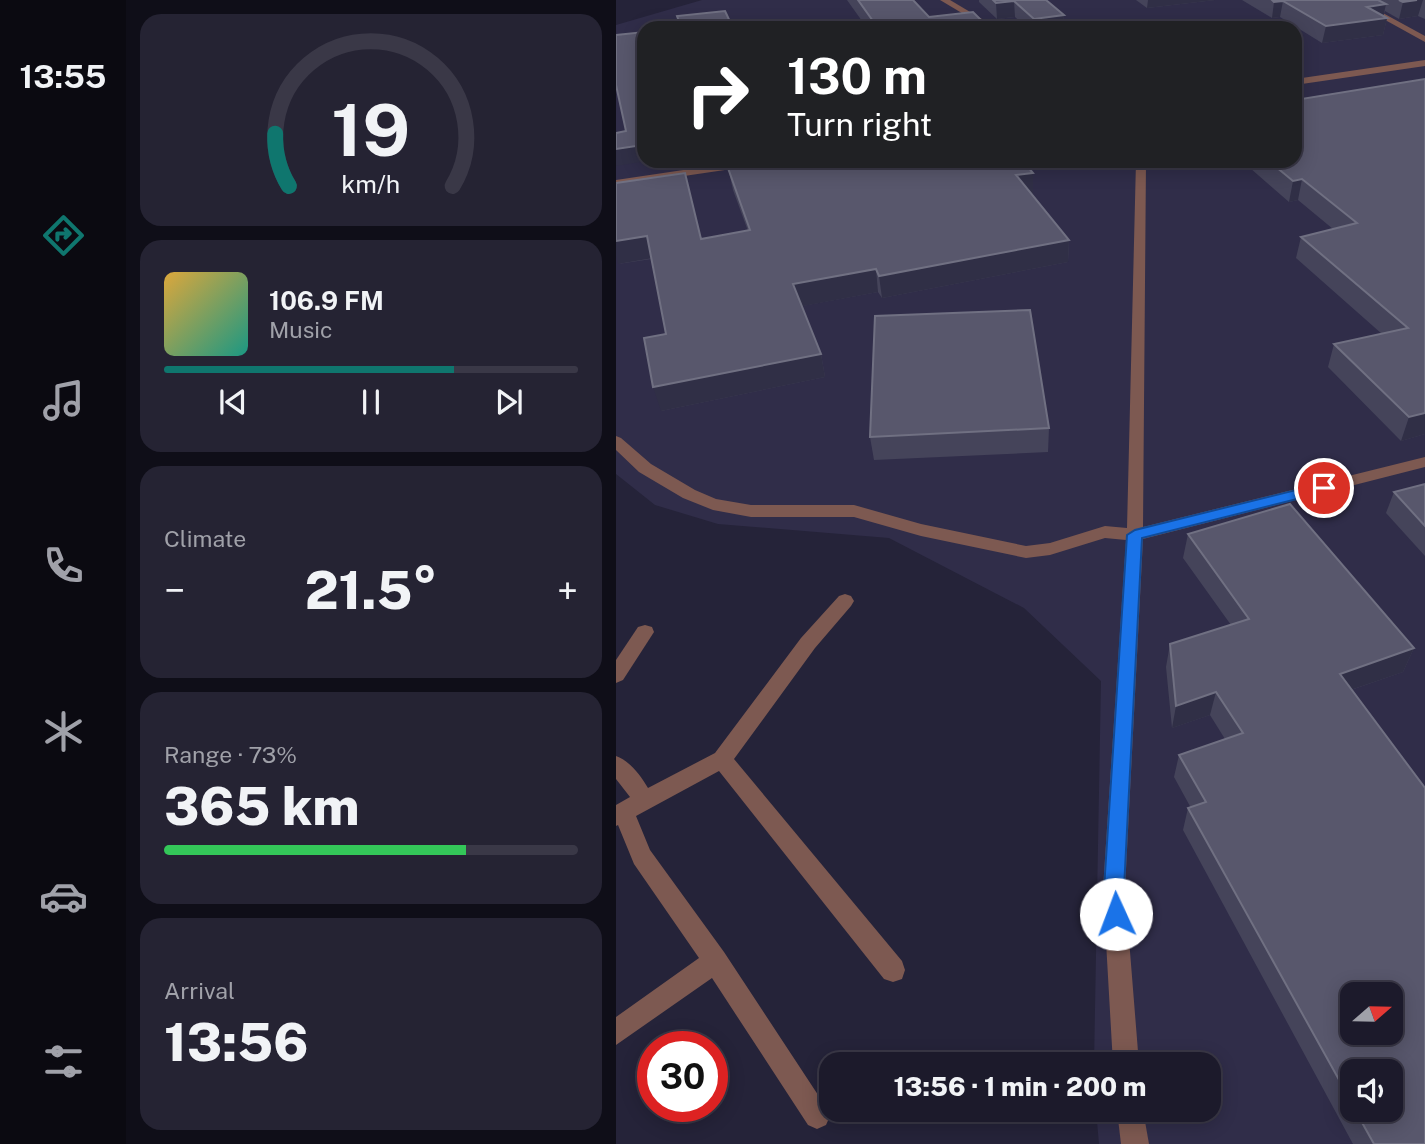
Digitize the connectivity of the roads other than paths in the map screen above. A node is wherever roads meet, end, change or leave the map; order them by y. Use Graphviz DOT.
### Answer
graph roads {
  1 [pos="944,0"];
  2 [pos="1353,0"];
  3 [pos="981,21"];
  4 [pos="1425,39"];
  5 [pos="1425,62"];
  6 [pos="1302,81"];
  7 [pos="718,168"];
  8 [pos="1141,168"];
  9 [pos="616,183"];
  10 [pos="616,441"];
  11 [pos="1425,462"];
  12 [pos="1135,535"];
  13 [pos="845,601"];
  14 [pos="645,632"];
  15 [pos="616,675"];
  16 [pos="722,759"];
  17 [pos="616,765"];
  18 [pos="628,811"];
  19 [pos="715,961"];
  20 [pos="893,970"];
  21 [pos="616,1032"];
  22 [pos="1125,1052"];
  23 [pos="817,1116"];
  24 [pos="1132,1122"];
  25 [pos="1135,1144"];
  1 -- 3 [label="street"];
  2 -- 4 [label="street"];
  5 -- 6 [label="street"];
  7 -- 9 [label="street"];
  8 -- 12 [label="street"];
  10 -- 12 [label="street"];
  11 -- 12 [label="street"];
  12 -- 22 [label="street"];
  13 -- 16 [label="street"];
  14 -- 15 [label="street"];
  16 -- 18 [label="street"];
  16 -- 20 [label="street"];
  17 -- 18 [label="street"];
  18 -- 19 [label="street"];
  19 -- 21 [label="street"];
  19 -- 23 [label="street"];
  24 -- 25 [label="street"];
}
